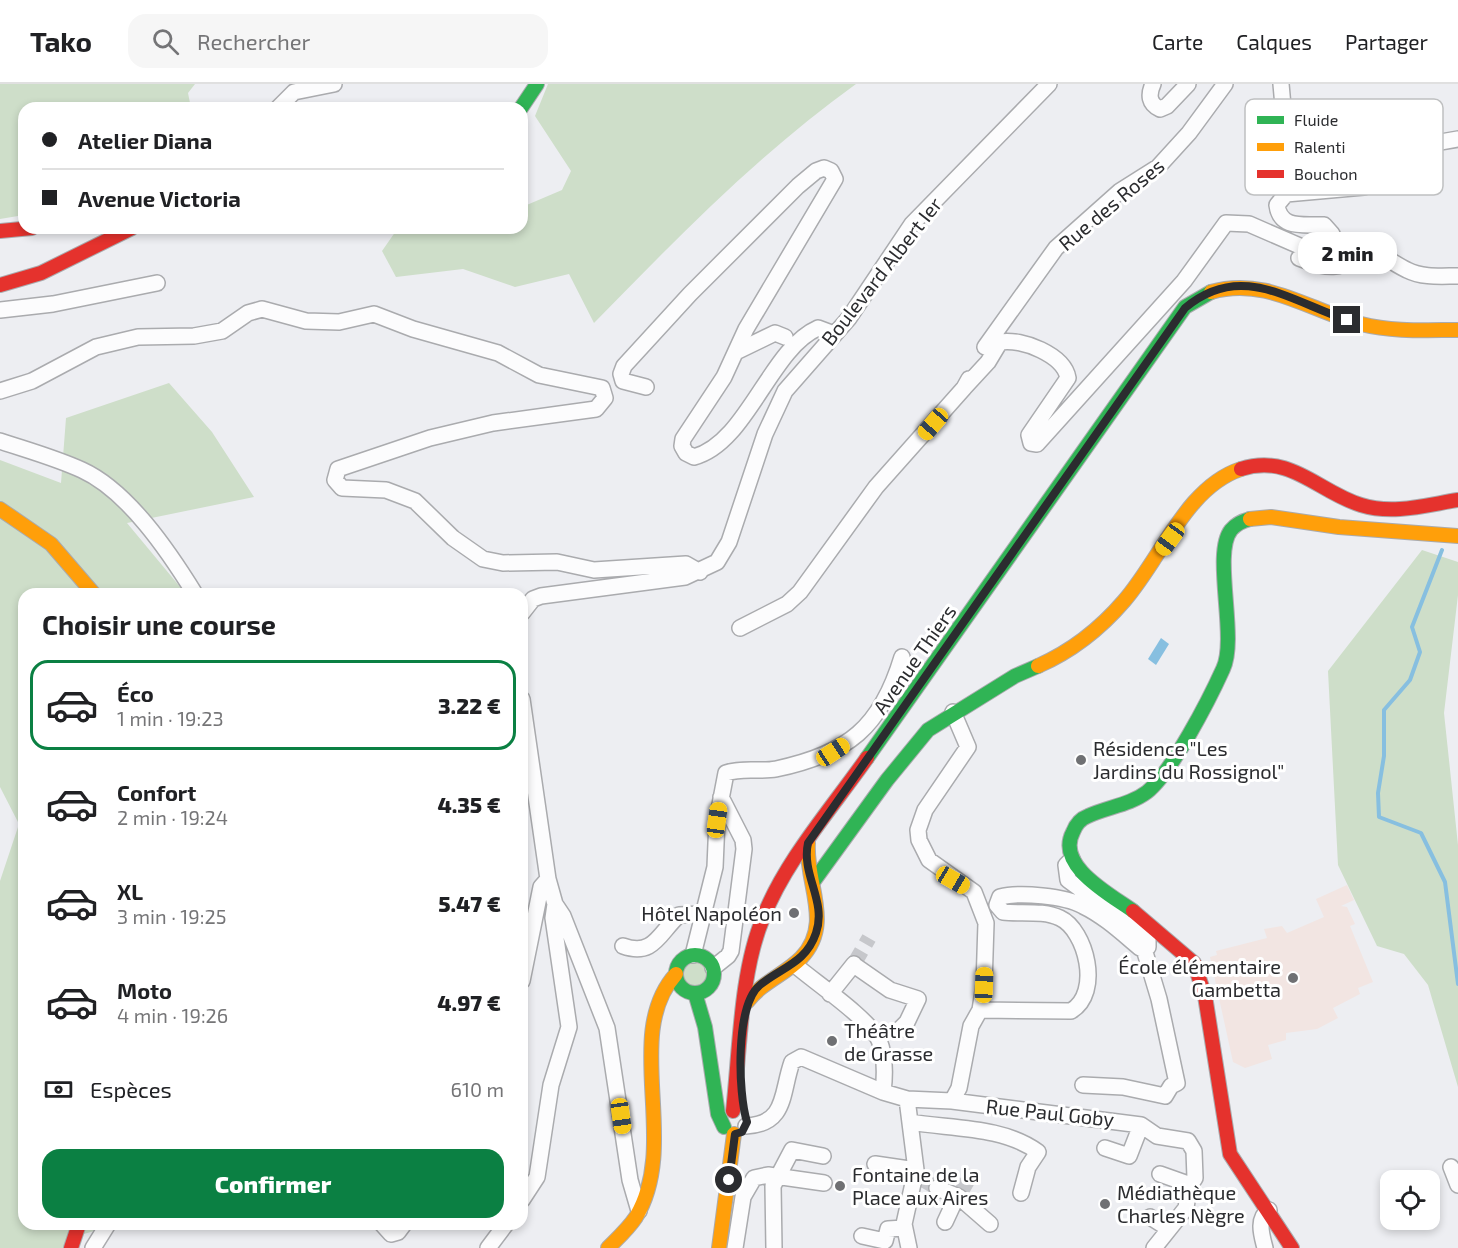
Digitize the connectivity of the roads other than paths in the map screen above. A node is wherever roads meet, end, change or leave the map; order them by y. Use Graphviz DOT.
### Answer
graph roads {
  1 [pos="334,84"];
  2 [pos="537,84"];
  3 [pos="1049,84"];
  4 [pos="1153,84"];
  5 [pos="1188,84"];
  6 [pos="1225,84"];
  7 [pos="1281,84"];
  8 [pos="1282,99"];
  9 [pos="284,102"];
  10 [pos="525,102"];
  11 [pos="1458,140"];
  12 [pos="1443,142"];
  13 [pos="1285,195"];
  14 [pos="18,229"];
  15 [pos="0,231"];
  16 [pos="120,234"];
  17 [pos="1300,247"];
  18 [pos="1458,276"];
  19 [pos="157,283"];
  20 [pos="0,285"];
  21 [pos="0,310"];
  22 [pos="1153,316"];
  23 [pos="1170,329"];
  24 [pos="1458,330"];
  25 [pos="834,334"];
  26 [pos="784,337"];
  27 [pos="738,351"];
  28 [pos="646,387"];
  29 [pos="964,388"];
  30 [pos="0,391"];
  31 [pos="0,441"];
  32 [pos="1458,500"];
  33 [pos="0,509"];
  34 [pos="1458,536"];
  35 [pos="700,572"];
  36 [pos="89,588"];
  37 [pos="191,588"];
  38 [pos="528,605"];
  39 [pos="740,628"];
  40 [pos="902,657"];
  41 [pos="953,712"];
  42 [pos="528,741"];
  43 [pos="720,797"];
  44 [pos="808,843"];
  45 [pos="1072,859"];
  46 [pos="548,879"];
  47 [pos="813,882"];
  48 [pos="777,886"];
  49 [pos="555,904"];
  50 [pos="701,914"];
  51 [pos="623,946"];
  52 [pos="753,948"];
  53 [pos="1144,949"];
  54 [pos="528,951"];
  55 [pos="693,955"];
  56 [pos="795,965"];
  57 [pos="713,968"];
  58 [pos="768,970"];
  59 [pos="676,974"];
  60 [pos="712,984"];
  61 [pos="690,992"];
  62 [pos="830,994"];
  63 [pos="747,1002"];
  64 [pos="980,1010"];
  65 [pos="705,1027"];
  66 [pos="899,1030"];
  67 [pos="652,1050"];
  68 [pos="1083,1085"];
  69 [pos="883,1092"];
  70 [pos="907,1099"];
  71 [pos="952,1101"];
  72 [pos="735,1121"];
  73 [pos="910,1122"];
  74 [pos="1141,1125"];
  75 [pos="1105,1148"];
  76 [pos="626,1156"];
  77 [pos="823,1156"];
  78 [pos="875,1164"];
  79 [pos="1450,1167"];
  80 [pos="652,1170"];
  81 [pos="917,1174"];
  82 [pos="1160,1174"];
  83 [pos="776,1176"];
  84 [pos="630,1179"];
  85 [pos="824,1184"];
  86 [pos="1191,1185"];
  87 [pos="1458,1185"];
  88 [pos="937,1188"];
  89 [pos="528,1191"];
  90 [pos="1021,1193"];
  91 [pos="959,1195"];
  92 [pos="1269,1210"];
  93 [pos="639,1211"];
  94 [pos="1150,1217"];
  95 [pos="945,1222"];
  96 [pos="990,1224"];
  97 [pos="904,1228"];
  98 [pos="1169,1229"];
  99 [pos="78,1230"];
  100 [pos="104,1230"];
  101 [pos="387,1230"];
  102 [pos="400,1230"];
  103 [pos="502,1230"];
  104 [pos="862,1236"];
  105 [pos="71,1248"];
  106 [pos="93,1248"];
  107 [pos="488,1248"];
  108 [pos="608,1248"];
  109 [pos="719,1248"];
  110 [pos="735,1248"];
  111 [pos="774,1248"];
  112 [pos="909,1248"];
  113 [pos="1154,1248"];
  114 [pos="1265,1248"];
  115 [pos="1292,1248"];
  1 -- 9 [label="street"];
  2 -- 10 [label="main road"];
  3 -- 25 [label="street, Boulevard Albert Ier"];
  4 -- 5 [label="street"];
  6 -- 29 [label="street, Rue des Roses"];
  7 -- 8 [label="street"];
  11 -- 12 [label="street"];
  13 -- 17 [label="street"];
  14 -- 15 [label="main road"];
  16 -- 20 [label="main road"];
  17 -- 18 [label="street"];
  17 -- 22 [label="street"];
  19 -- 21 [label="street"];
  22 -- 23 [label="street"];
  22 -- 29 [label="street, Rue des Roses"];
  23 -- 24 [label="main road, Avenue Thiers"];
  23 -- 44 [label="main road, Avenue Thiers"];
  25 -- 27 [label="street"];
  25 -- 35 [label="street, Boulevard Albert Ier"];
  26 -- 27 [label="street"];
  27 -- 28 [label="street"];
  29 -- 39 [label="street, Rue des Roses"];
  30 -- 35 [label="street"];
  31 -- 37 [label="street"];
  32 -- 41 [label="main road"];
  33 -- 36 [label="main road"];
  34 -- 45 [label="main road"];
  35 -- 38 [label="street"];
  40 -- 43 [label="street"];
  41 -- 47 [label="main road"];
  41 -- 64 [label="street"];
  42 -- 46 [label="street"];
  43 -- 50 [label="street"];
  43 -- 57 [label="street"];
  44 -- 47 [label="main road"];
  44 -- 48 [label="main road, Avenue Thiers"];
  45 -- 53 [label="street"];
  45 -- 92 [label="main road"];
  46 -- 49 [label="street"];
  46 -- 54 [label="street"];
  47 -- 48 [label="main road"];
  47 -- 56 [label="main road"];
  48 -- 52 [label="main road, Avenue Thiers"];
  49 -- 76 [label="street"];
  49 -- 89 [label="street"];
  50 -- 51 [label="street"];
  50 -- 55 [label="street"];
  52 -- 58 [label="main road"];
  52 -- 63 [label="main road, Avenue Thiers"];
  53 -- 64 [label="street"];
  53 -- 68 [label="street"];
  55 -- 57 [label="main road"];
  55 -- 59 [label="main road"];
  56 -- 58 [label="main road"];
  56 -- 62 [label="street"];
  57 -- 60 [label="main road"];
  58 -- 63 [label="main road"];
  59 -- 61 [label="main road"];
  59 -- 67 [label="main road"];
  60 -- 61 [label="main road"];
  60 -- 65 [label="main road"];
  61 -- 65 [label="main road"];
  61 -- 67 [label="main road"];
  62 -- 66 [label="street"];
  62 -- 69 [label="street"];
  63 -- 72 [label="main road, Avenue Thiers"];
  64 -- 71 [label="street"];
  65 -- 72 [label="main road"];
  67 -- 80 [label="main road"];
  69 -- 70 [label="street, Rue Paul Goby"];
  69 -- 72 [label="street, Rue Paul Goby"];
  70 -- 71 [label="street, Rue Paul Goby"];
  70 -- 73 [label="street"];
  71 -- 74 [label="street, Rue Paul Goby"];
  72 -- 109 [label="main road, Avenue Thiers"];
  73 -- 81 [label="street"];
  73 -- 90 [label="street"];
  74 -- 75 [label="street"];
  74 -- 86 [label="street, Rue Paul Goby"];
  76 -- 80 [label="street"];
  76 -- 84 [label="street"];
  77 -- 83 [label="street"];
  78 -- 81 [label="street"];
  79 -- 87 [label="street"];
  80 -- 84 [label="street"];
  80 -- 93 [label="main road"];
  81 -- 97 [label="street"];
  82 -- 86 [label="street"];
  83 -- 85 [label="street"];
  83 -- 110 [label="street"];
  83 -- 111 [label="street"];
  84 -- 93 [label="street"];
  86 -- 98 [label="street"];
  88 -- 91 [label="street"];
  91 -- 95 [label="street"];
  91 -- 96 [label="street"];
  92 -- 114 [label="street"];
  92 -- 115 [label="main road"];
  93 -- 108 [label="main road"];
  94 -- 98 [label="street"];
  97 -- 104 [label="street"];
  97 -- 112 [label="street"];
  98 -- 113 [label="street"];
  99 -- 105 [label="main road"];
  100 -- 106 [label="street"];
  101 -- 102 [label="street"];
  103 -- 107 [label="street"];
}
